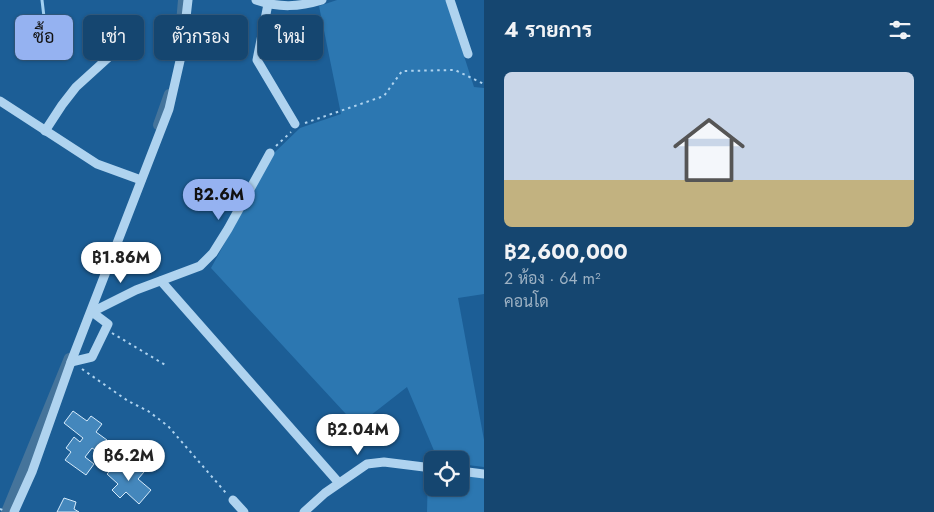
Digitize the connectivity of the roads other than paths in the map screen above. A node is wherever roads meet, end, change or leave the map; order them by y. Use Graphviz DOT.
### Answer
graph roads {
  1 [pos="188,0"];
  2 [pos="256,0"];
  3 [pos="322,0"];
  4 [pos="450,0"];
  5 [pos="268,4"];
  6 [pos="468,54"];
  7 [pos="106,60"];
  8 [pos="0,101"];
  9 [pos="298,125"];
  10 [pos="45,131"];
  11 [pos="270,152"];
  12 [pos="138,179"];
  13 [pos="161,281"];
  14 [pos="92,312"];
  15 [pos="76,361"];
  16 [pos="424,467"];
  17 [pos="469,472"];
  18 [pos="484,474"];
  19 [pos="339,484"];
  20 [pos="233,500"];
  21 [pos="14,512"];
  22 [pos="244,512"];
  23 [pos="304,512"];
  1 -- 12 [label="street"];
  2 -- 5 [label="street"];
  3 -- 5 [label="street"];
  4 -- 6 [label="street"];
  5 -- 9 [label="street"];
  7 -- 10 [label="street"];
  8 -- 10 [label="street"];
  10 -- 12 [label="street"];
  11 -- 13 [label="street"];
  12 -- 14 [label="street"];
  13 -- 14 [label="street"];
  13 -- 19 [label="street"];
  14 -- 15 [label="street"];
  14 -- 15 [label="street"];
  15 -- 21 [label="street"];
  16 -- 19 [label="street"];
  17 -- 18 [label="street"];
  19 -- 23 [label="street"];
  20 -- 22 [label="street"];
}
